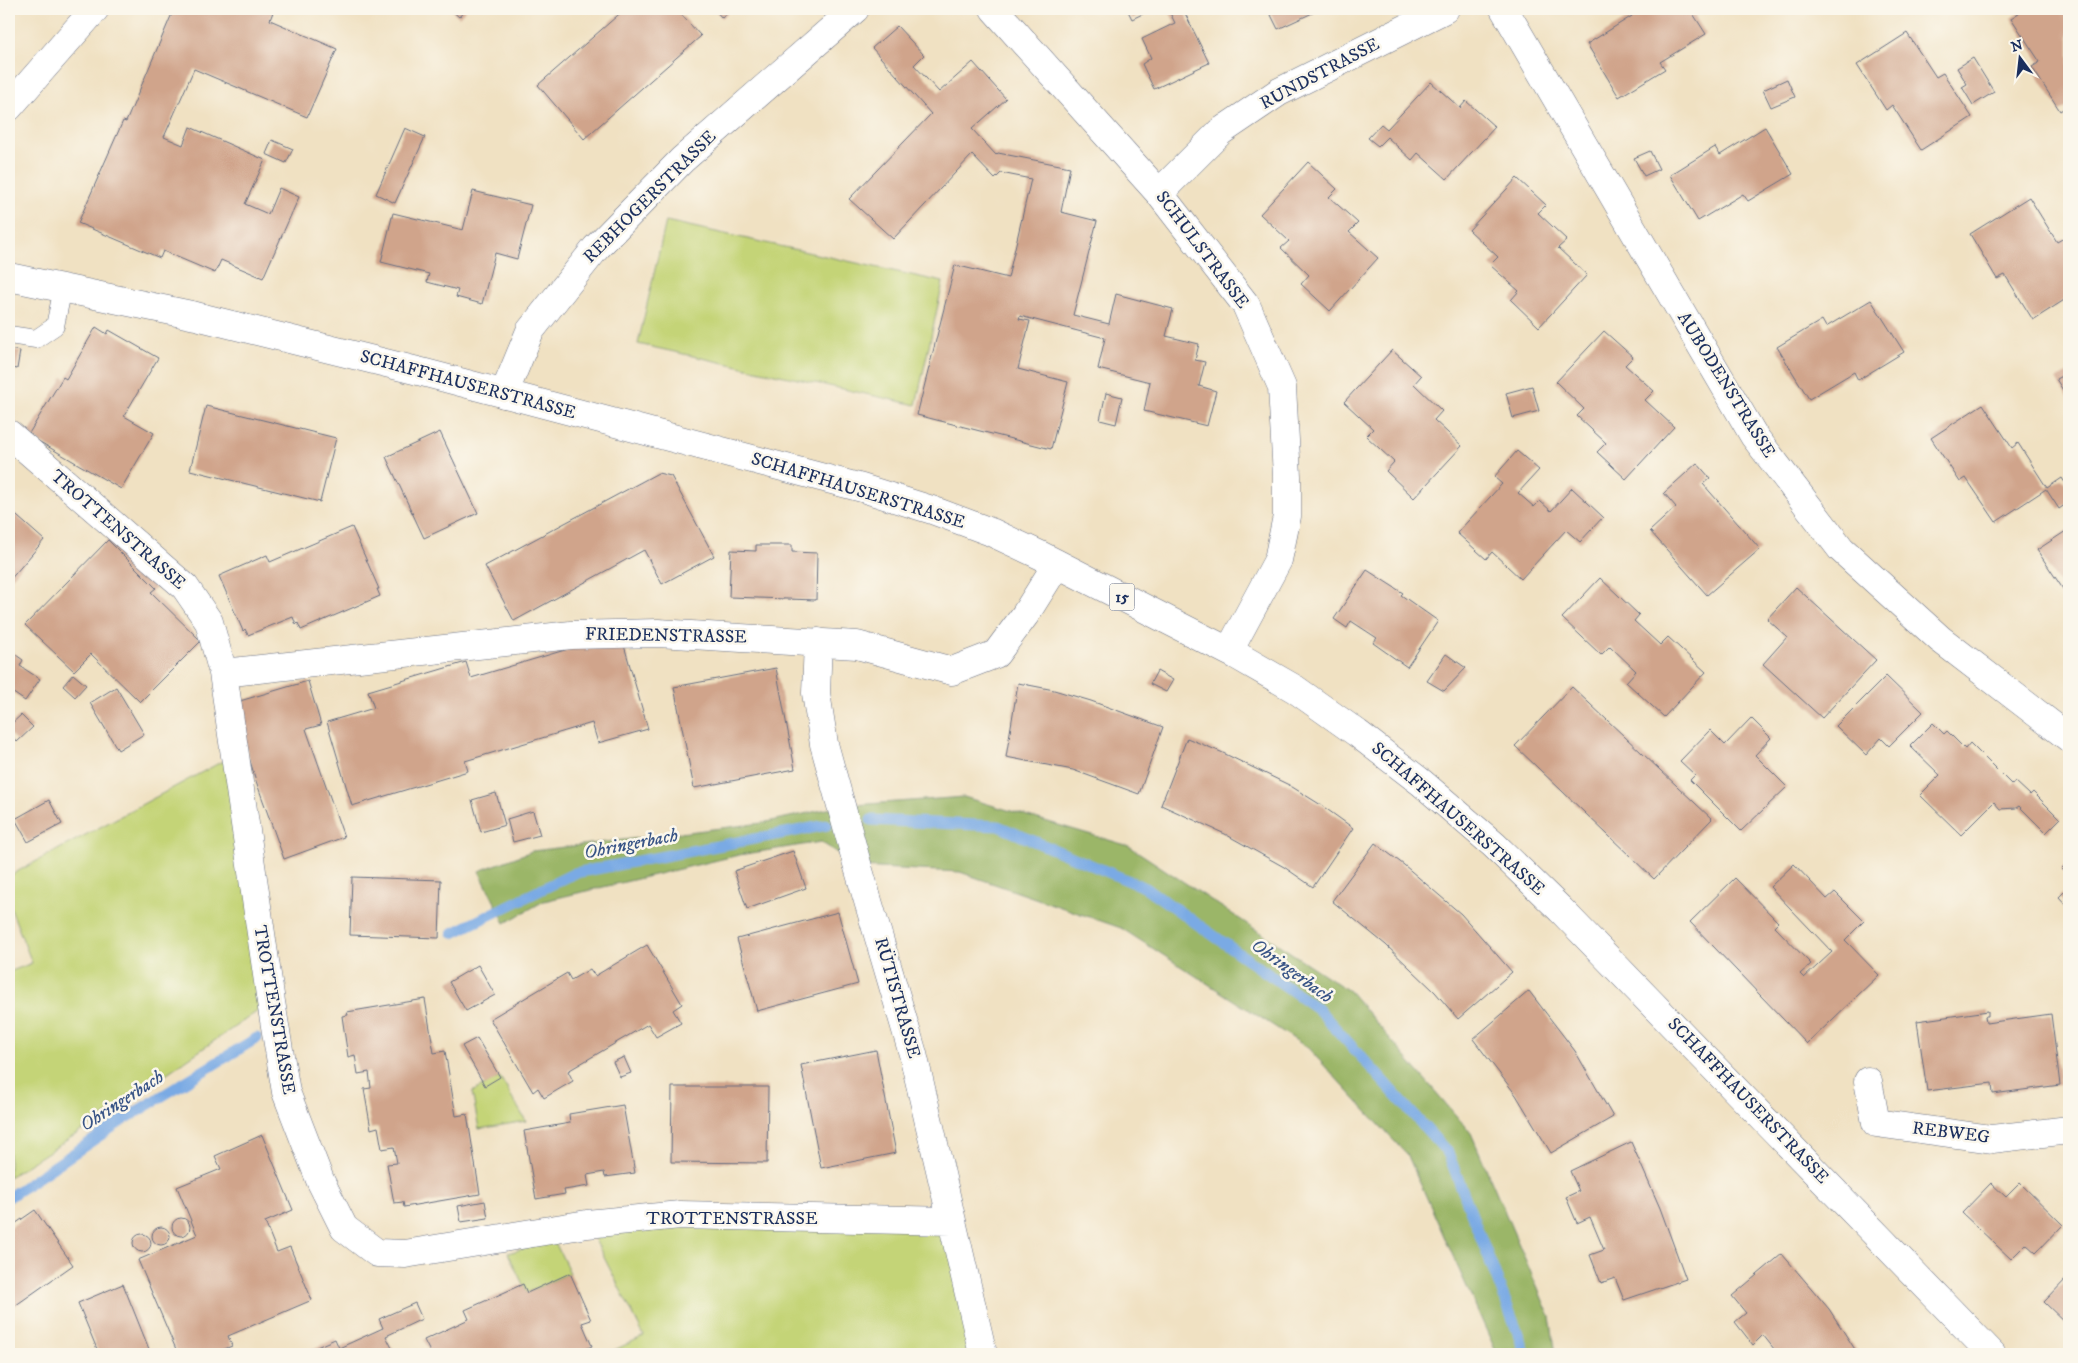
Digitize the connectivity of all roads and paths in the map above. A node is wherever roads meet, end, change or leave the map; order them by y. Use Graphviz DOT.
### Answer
graph roads {
  1 [pos="95,9"];
  2 [pos="856,9"];
  3 [pos="994,9"];
  4 [pos="1445,9"];
  5 [pos="1504,9"];
  6 [pos="9,107"];
  7 [pos="1159,193"];
  8 [pos="9,277"];
  9 [pos="63,288"];
  10 [pos="9,335"];
  11 [pos="504,394"];
  12 [pos="9,434"];
  13 [pos="1057,564"];
  14 [pos="818,642"];
  15 [pos="1228,651"];
  16 [pos="223,673"];
  17 [pos="2069,738"];
  18 [pos="1868,1081"];
  19 [pos="2069,1130"];
  20 [pos="952,1221"];
  21 [pos="983,1354"];
  22 [pos="1992,1354"];
  1 -- 6 [label="street"];
  2 -- 11 [label="street, REBHOGERSTRASSE"];
  3 -- 7 [label="street, SCHULSTRASSE"];
  4 -- 7 [label="street, RUNDSTRASSE"];
  5 -- 17 [label="street, AUBODENSTRASSE"];
  7 -- 15 [label="street, SCHULSTRASSE"];
  8 -- 9 [label="street, SCHAFFHAUSERSTRASSE / 15"];
  9 -- 10 [label="lane"];
  9 -- 11 [label="street, SCHAFFHAUSERSTRASSE / 15"];
  11 -- 13 [label="street, SCHAFFHAUSERSTRASSE / 15"];
  12 -- 16 [label="street, TROTTENSTRASSE"];
  13 -- 14 [label="street, FRIEDENSTRASSE"];
  13 -- 15 [label="street, SCHAFFHAUSERSTRASSE / 15"];
  14 -- 16 [label="street, FRIEDENSTRASSE"];
  14 -- 20 [label="street, RÜTISTRASSE"];
  15 -- 22 [label="street, SCHAFFHAUSERSTRASSE / 15"];
  16 -- 20 [label="street, TROTTENSTRASSE"];
  18 -- 19 [label="street, REBWEG"];
  20 -- 21 [label="street, RÜTISTRASSE"];
}
